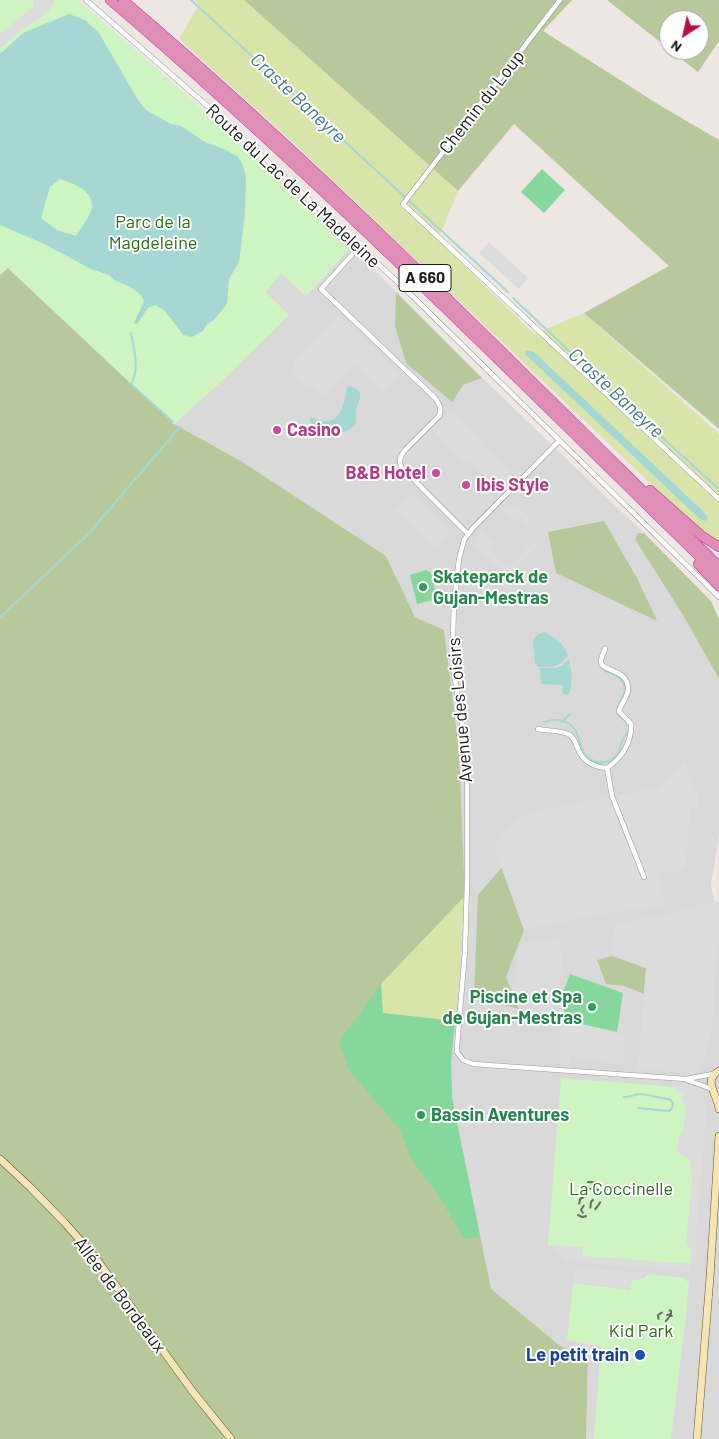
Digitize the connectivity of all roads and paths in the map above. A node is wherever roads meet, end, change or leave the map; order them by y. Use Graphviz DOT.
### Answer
graph roads {
  1 [pos="86,0"];
  2 [pos="110,0"];
  3 [pos="122,0"];
  4 [pos="560,0"];
  5 [pos="359,247"];
  6 [pos="532,382"];
  7 [pos="559,441"];
  8 [pos="633,492"];
  9 [pos="719,499"];
  10 [pos="468,534"];
  11 [pos="719,547"];
  12 [pos="719,566"];
  13 [pos="719,576"];
  14 [pos="719,586"];
  15 [pos="719,597"];
  16 [pos="605,649"];
  17 [pos="538,729"];
  18 [pos="607,768"];
  19 [pos="644,877"];
  20 [pos="717,1071"];
  21 [pos="686,1079"];
  22 [pos="715,1093"];
  23 [pos="719,1109"];
  24 [pos="719,1136"];
  25 [pos="0,1159"];
  26 [pos="231,1439"];
  27 [pos="697,1439"];
  1 -- 5 [label="street, Route du Lac de La Madeleine"];
  2 -- 8 [label="highway, A 660"];
  3 -- 6 [label="highway, A 660"];
  4 -- 9 [label="street, Chemin du Loup"];
  5 -- 7 [label="street, Route du Lac de La Madeleine"];
  5 -- 10 [label="street"];
  6 -- 11 [label="highway"];
  6 -- 12 [label="highway, A 660"];
  7 -- 10 [label="street"];
  7 -- 15 [label="street, Route du Lac de La Madeleine"];
  8 -- 13 [label="highway, A 660"];
  8 -- 14 [label="highway"];
  10 -- 21 [label="street, Avenue des Loisirs"];
  16 -- 18 [label="street"];
  17 -- 18 [label="street"];
  18 -- 19 [label="street"];
  20 -- 21 [label="street, Avenue des Loisirs"];
  20 -- 22 [label="main road"];
  21 -- 22 [label="street, Avenue des Loisirs"];
  22 -- 23 [label="main road"];
  24 -- 27 [label="main road"];
  25 -- 26 [label="main road, Allée de Bordeaux"];
}
